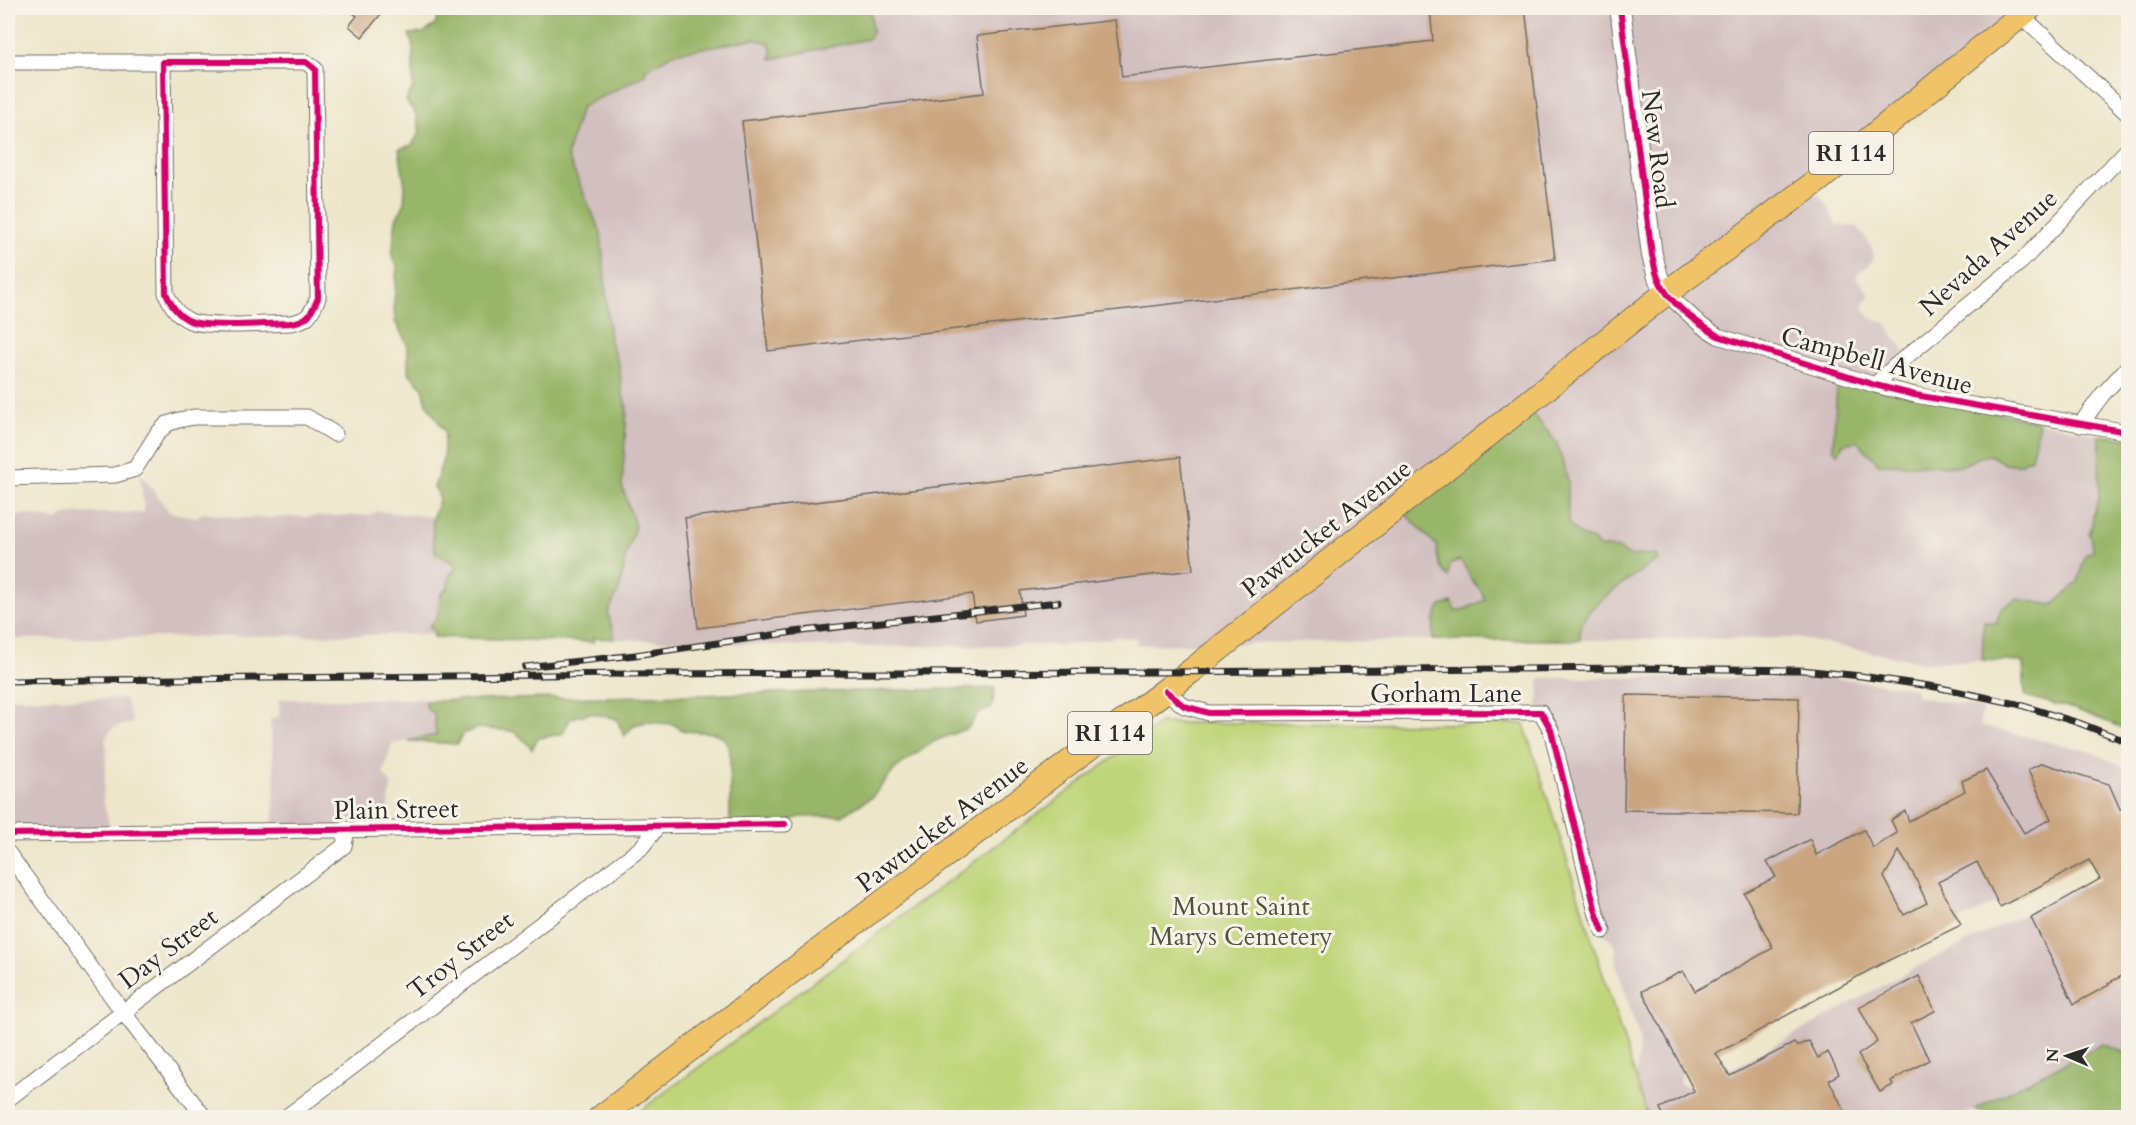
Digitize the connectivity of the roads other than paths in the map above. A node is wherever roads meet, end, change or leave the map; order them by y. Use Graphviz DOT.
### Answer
graph roads {
  1 [pos="1620,8"];
  2 [pos="2025,11"];
  3 [pos="8,62"];
  4 [pos="163,62"];
  5 [pos="2128,114"];
  6 [pos="2128,149"];
  7 [pos="1666,293"];
  8 [pos="2128,367"];
  9 [pos="1875,385"];
  10 [pos="2080,425"];
  11 [pos="2128,432"];
  12 [pos="335,434"];
  13 [pos="8,478"];
  14 [pos="1166,691"];
  15 [pos="785,824"];
  16 [pos="659,825"];
  17 [pos="347,829"];
  18 [pos="8,834"];
  19 [pos="8,853"];
  20 [pos="1603,930"];
  21 [pos="123,1012"];
  22 [pos="8,1099"];
  23 [pos="205,1118"];
  24 [pos="285,1118"];
  25 [pos="600,1118"];
  1 -- 7 [label="street, New Road"];
  2 -- 5 [label="street"];
  2 -- 7 [label="main road, Pawtucket Avenue / RI 114"];
  3 -- 4 [label="street"];
  4 -- 4 [label="street"];
  6 -- 9 [label="street, Nevada Avenue"];
  7 -- 9 [label="street, Campbell Avenue"];
  7 -- 14 [label="main road, Pawtucket Avenue / RI 114"];
  8 -- 10 [label="street"];
  9 -- 10 [label="street, Campbell Avenue"];
  10 -- 11 [label="street, Campbell Avenue"];
  12 -- 13 [label="street"];
  14 -- 20 [label="street, Gorham Lane"];
  14 -- 25 [label="main road, Pawtucket Avenue / RI 114"];
  15 -- 16 [label="street, Plain Street"];
  16 -- 17 [label="street, Plain Street"];
  16 -- 24 [label="street, Troy Street"];
  17 -- 18 [label="street, Plain Street"];
  17 -- 21 [label="street, Day Street"];
  19 -- 21 [label="street"];
  21 -- 22 [label="street, Day Street"];
  21 -- 23 [label="street"];
}
